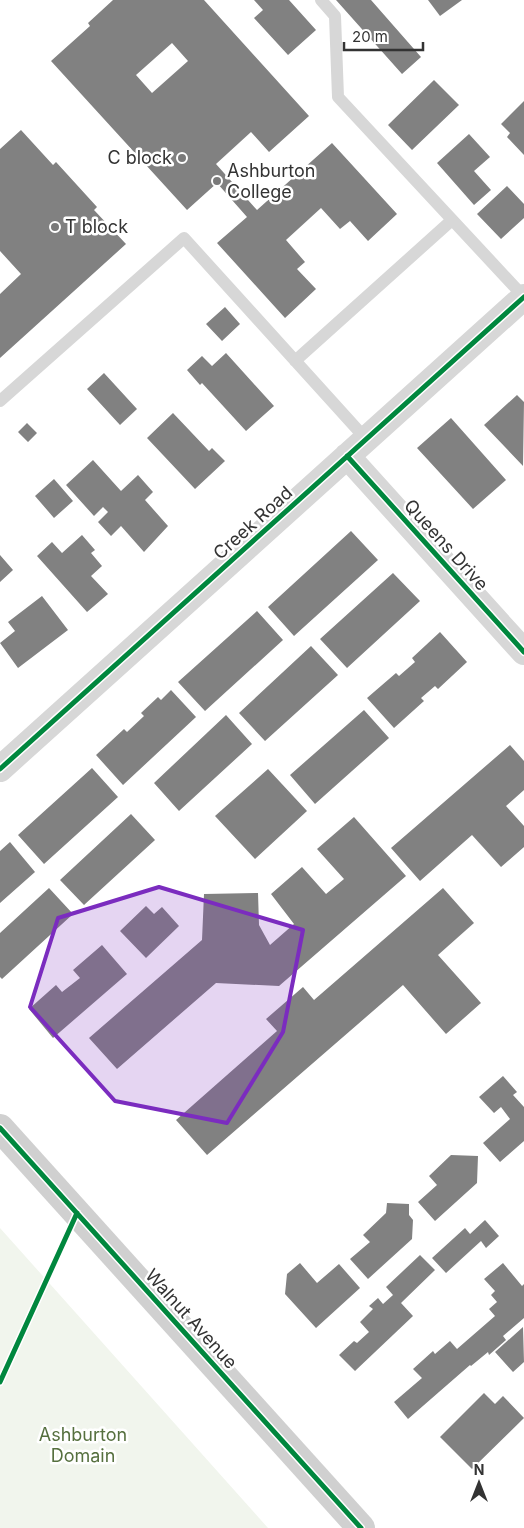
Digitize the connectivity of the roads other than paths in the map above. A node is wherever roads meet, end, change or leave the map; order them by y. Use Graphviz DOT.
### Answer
graph roads {
  1 [pos="322,0"];
  2 [pos="452,220"];
  3 [pos="524,297"];
  4 [pos="295,361"];
  5 [pos="0,400"];
  6 [pos="356,448"];
  7 [pos="524,652"];
  8 [pos="0,769"];
  9 [pos="0,1128"];
  10 [pos="361,1528"];
  1 -- 2 [label="lane"];
  2 -- 3 [label="lane"];
  2 -- 4 [label="lane"];
  3 -- 6 [label="street, Creek Road"];
  4 -- 5 [label="lane"];
  4 -- 6 [label="lane"];
  6 -- 7 [label="street, Queens Drive"];
  6 -- 8 [label="street, Creek Road"];
  9 -- 10 [label="main road, Walnut Avenue"];
}
